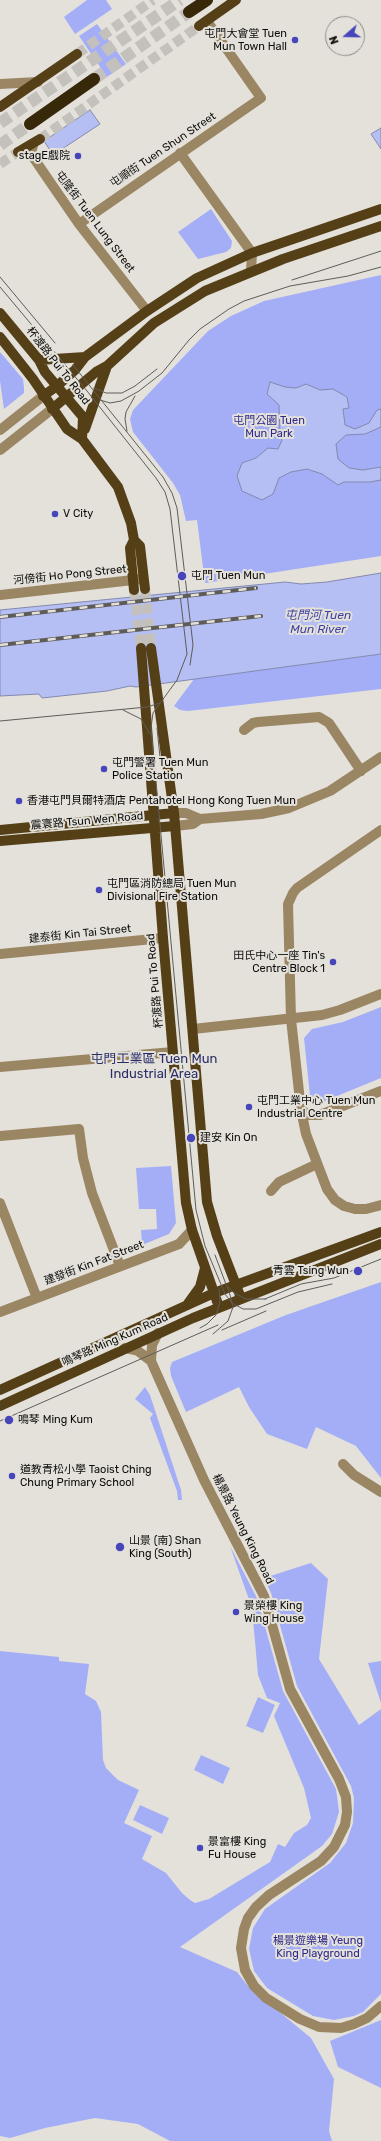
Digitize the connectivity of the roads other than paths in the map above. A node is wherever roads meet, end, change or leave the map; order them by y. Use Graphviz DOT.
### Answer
graph roads {
  1 [pos="207,0"];
  2 [pos="236,0"];
  3 [pos="189,12"];
  4 [pos="203,23"];
  5 [pos="77,54"];
  6 [pos="94,79"];
  7 [pos="38,82"];
  8 [pos="0,84"];
  9 [pos="0,107"];
  10 [pos="30,124"];
  11 [pos="36,142"];
  12 [pos="18,152"];
  13 [pos="180,154"];
  14 [pos="381,209"];
  15 [pos="80,224"];
  16 [pos="381,226"];
  17 [pos="252,253"];
  18 [pos="251,271"];
  19 [pos="147,311"];
  20 [pos="0,313"];
  21 [pos="0,337"];
  22 [pos="85,357"];
  23 [pos="39,360"];
  24 [pos="106,366"];
  25 [pos="57,386"];
  26 [pos="43,396"];
  27 [pos="66,397"];
  28 [pos="52,409"];
  29 [pos="0,430"];
  30 [pos="82,439"];
  31 [pos="0,450"];
  32 [pos="134,540"];
  33 [pos="144,584"];
  34 [pos="134,585"];
  35 [pos="0,595"];
  36 [pos="244,730"];
  37 [pos="381,757"];
  38 [pos="361,771"];
  39 [pos="174,813"];
  40 [pos="153,814"];
  41 [pos="200,818"];
  42 [pos="175,826"];
  43 [pos="154,828"];
  44 [pos="0,830"];
  45 [pos="381,830"];
  46 [pos="0,841"];
  47 [pos="163,938"];
  48 [pos="0,954"];
  49 [pos="381,994"];
  50 [pos="291,1019"];
  51 [pos="193,1029"];
  52 [pos="173,1052"];
  53 [pos="0,1067"];
  54 [pos="381,1091"];
  55 [pos="301,1110"];
  56 [pos="0,1136"];
  57 [pos="317,1164"];
  58 [pos="271,1191"];
  59 [pos="0,1203"];
  60 [pos="381,1205"];
  61 [pos="192,1230"];
  62 [pos="381,1232"];
  63 [pos="381,1244"];
  64 [pos="120,1266"];
  65 [pos="205,1267"];
  66 [pos="236,1285"];
  67 [pos="214,1293"];
  68 [pos="37,1298"];
  69 [pos="242,1298"];
  70 [pos="187,1305"];
  71 [pos="219,1307"];
  72 [pos="0,1312"];
  73 [pos="158,1333"];
  74 [pos="125,1348"];
  75 [pos="151,1361"];
  76 [pos="0,1390"];
  77 [pos="0,1406"];
  78 [pos="342,1464"];
  79 [pos="381,1492"];
  80 [pos="381,2006"];
  1 -- 3 [label="highway"];
  2 -- 4 [label="main road"];
  4 -- 13 [label="street, 屯順街 Tuen Shun Street"];
  5 -- 7 [label="main road"];
  6 -- 10 [label="highway"];
  7 -- 8 [label="street"];
  7 -- 9 [label="main road"];
  11 -- 12 [label="main road"];
  11 -- 15 [label="street, 屯隆街 Tuen Lung Street"];
  13 -- 15 [label="street, 屯順街 Tuen Shun Street"];
  13 -- 17 [label="street"];
  14 -- 17 [label="main road"];
  15 -- 19 [label="street, 屯隆街 Tuen Lung Street"];
  16 -- 18 [label="main road"];
  17 -- 18 [label="street"];
  17 -- 19 [label="main road"];
  18 -- 24 [label="main road"];
  19 -- 22 [label="main road"];
  20 -- 23 [label="main road, 杯渡路 Pui To Road"];
  21 -- 26 [label="main road"];
  22 -- 23 [label="main road"];
  22 -- 25 [label="main road"];
  23 -- 25 [label="main road, 杯渡路 Pui To Road"];
  24 -- 27 [label="main road"];
  24 -- 30 [label="main road"];
  25 -- 26 [label="main road"];
  25 -- 27 [label="main road, 杯渡路 Pui To Road"];
  26 -- 28 [label="main road"];
  26 -- 29 [label="street"];
  27 -- 28 [label="main road"];
  27 -- 30 [label="main road, 杯渡路 Pui To Road"];
  28 -- 30 [label="main road"];
  28 -- 31 [label="street"];
  30 -- 32 [label="main road"];
  32 -- 33 [label="main road"];
  32 -- 34 [label="main road"];
  33 -- 34 [label="street, 河傍街 Ho Pong Street"];
  34 -- 35 [label="street, 河傍街 Ho Pong Street"];
  36 -- 38 [label="street"];
  37 -- 38 [label="street"];
  38 -- 41 [label="street"];
  39 -- 40 [label="main road, 震寰路 Tsun Wen Road"];
  39 -- 40 [label="main road, 杯渡路 Pui To Road"];
  39 -- 41 [label="street"];
  39 -- 42 [label="main road, 杯渡路 Pui To Road"];
  40 -- 43 [label="main road, 杯渡路 Pui To Road"];
  40 -- 44 [label="main road, 震寰路 Tsun Wen Road"];
  41 -- 42 [label="street"];
  42 -- 43 [label="main road, 震寰路 Tsun Wen Road"];
  42 -- 51 [label="main road, 杯渡路 Pui To Road"];
  43 -- 46 [label="main road, 震寰路 Tsun Wen Road"];
  43 -- 47 [label="main road, 杯渡路 Pui To Road"];
  45 -- 50 [label="street"];
  47 -- 48 [label="street, 建泰街 Kin Tai Street"];
  47 -- 52 [label="main road, 杯渡路 Pui To Road"];
  49 -- 50 [label="street"];
  50 -- 51 [label="street"];
  50 -- 55 [label="street"];
  51 -- 66 [label="main road, 杯渡路 Pui To Road"];
  52 -- 53 [label="street"];
  52 -- 61 [label="main road, 杯渡路 Pui To Road"];
  54 -- 55 [label="street"];
  55 -- 57 [label="street"];
  56 -- 64 [label="street"];
  57 -- 58 [label="street"];
  57 -- 60 [label="street"];
  59 -- 68 [label="street"];
  61 -- 64 [label="street, 建發街 Kin Fat Street"];
  61 -- 65 [label="main road, 杯渡路 Pui To Road"];
  62 -- 66 [label="main road, 鳴琴路 Ming Kum Road"];
  63 -- 69 [label="main road, 鳴琴路 Ming Kum Road"];
  64 -- 68 [label="street, 建發街 Kin Fat Street"];
  65 -- 67 [label="main road, 杯渡路 Pui To Road"];
  65 -- 70 [label="main road"];
  66 -- 67 [label="main road, 鳴琴路 Ming Kum Road"];
  66 -- 69 [label="main road, 杯渡路 Pui To Road"];
  67 -- 70 [label="main road, 鳴琴路 Ming Kum Road"];
  67 -- 71 [label="main road, 杯渡路 Pui To Road"];
  68 -- 72 [label="street, 建發街 Kin Fat Street"];
  69 -- 71 [label="main road, 鳴琴路 Ming Kum Road"];
  70 -- 76 [label="main road, 鳴琴路 Ming Kum Road"];
  71 -- 73 [label="main road, 鳴琴路 Ming Kum Road"];
  73 -- 74 [label="main road, 鳴琴路 Ming Kum Road"];
  73 -- 75 [label="street"];
  74 -- 75 [label="street"];
  74 -- 77 [label="main road, 鳴琴路 Ming Kum Road"];
  75 -- 80 [label="street, 楊景路 Yeung King Road"];
  78 -- 79 [label="street"];
}
